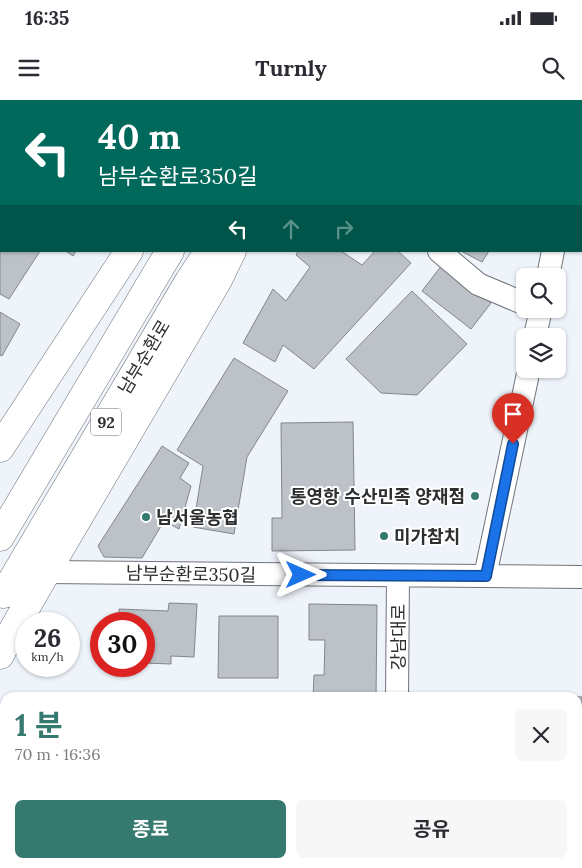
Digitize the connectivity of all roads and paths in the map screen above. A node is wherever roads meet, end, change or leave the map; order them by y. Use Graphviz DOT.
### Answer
graph roads {
  1 [pos="128,252"];
  2 [pos="169,252"];
  3 [pos="208,252"];
  4 [pos="232,252"];
  5 [pos="440,252"];
  6 [pos="553,252"];
  7 [pos="550,268"];
  8 [pos="516,300"];
  9 [pos="527,378"];
  10 [pos="0,448"];
  11 [pos="0,537"];
  12 [pos="398,576"];
  13 [pos="486,576"];
  14 [pos="582,577"];
  15 [pos="44,578"];
  16 [pos="2,601"];
  17 [pos="0,635"];
  18 [pos="0,655"];
  19 [pos="398,692"];
  1 -- 10 [label="main road"];
  2 -- 11 [label="main road, 남부순환로 / 92"];
  3 -- 16 [label="main road, 남부순환로 / 92"];
  4 -- 15 [label="main road"];
  5 -- 8 [label="street"];
  6 -- 7 [label="street"];
  9 -- 13 [label="street"];
  12 -- 13 [label="street, 남부순환로350길"];
  12 -- 15 [label="street, 남부순환로350길"];
  12 -- 19 [label="street, 강남대로"];
  13 -- 14 [label="street, 남부순환로350길"];
  15 -- 16 [label="main road"];
  15 -- 17 [label="main road"];
  15 -- 18 [label="main road"];
}
